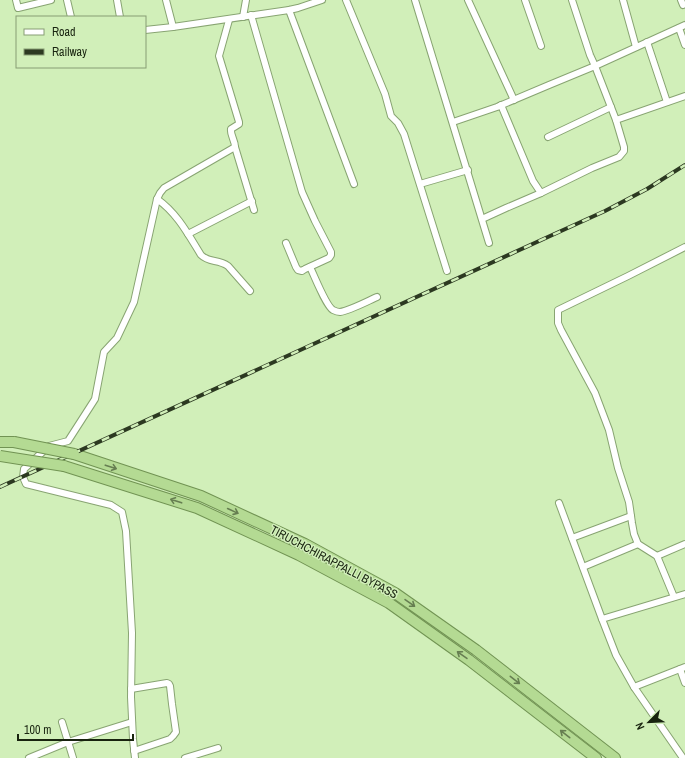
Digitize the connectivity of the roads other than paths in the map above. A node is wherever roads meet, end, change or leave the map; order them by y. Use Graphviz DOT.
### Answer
graph roads {
  1 [pos="16,0"];
  2 [pos="51,0"];
  3 [pos="67,0"];
  4 [pos="117,0"];
  5 [pos="166,0"];
  6 [pos="246,0"];
  7 [pos="322,0"];
  8 [pos="346,0"];
  9 [pos="415,0"];
  10 [pos="468,0"];
  11 [pos="525,0"];
  12 [pos="572,0"];
  13 [pos="623,0"];
  14 [pos="314,1"];
  15 [pos="289,10"];
  16 [pos="252,15"];
  17 [pos="71,16"];
  18 [pos="120,16"];
  19 [pos="243,17"];
  20 [pos="229,20"];
  21 [pos="173,27"];
  22 [pos="682,27"];
  23 [pos="146,30"];
  24 [pos="647,42"];
  25 [pos="685,45"];
  26 [pos="541,46"];
  27 [pos="636,47"];
  28 [pos="596,66"];
  29 [pos="685,96"];
  30 [pos="514,100"];
  31 [pos="667,102"];
  32 [pos="501,105"];
  33 [pos="611,107"];
  34 [pos="616,120"];
  35 [pos="453,122"];
  36 [pos="548,138"];
  37 [pos="235,147"];
  38 [pos="468,170"];
  39 [pos="354,184"];
  40 [pos="420,184"];
  41 [pos="541,193"];
  42 [pos="157,199"];
  43 [pos="252,201"];
  44 [pos="254,210"];
  45 [pos="482,219"];
  46 [pos="188,234"];
  47 [pos="286,243"];
  48 [pos="490,243"];
  49 [pos="685,247"];
  50 [pos="310,267"];
  51 [pos="448,271"];
  52 [pos="250,291"];
  53 [pos="377,297"];
  54 [pos="0,442"];
  55 [pos="0,456"];
  56 [pos="560,504"];
  57 [pos="631,516"];
  58 [pos="572,538"];
  59 [pos="638,544"];
  60 [pos="685,544"];
  61 [pos="657,556"];
  62 [pos="583,567"];
  63 [pos="685,594"];
  64 [pos="674,597"];
  65 [pos="602,619"];
  66 [pos="683,668"];
  67 [pos="685,683"];
  68 [pos="634,687"];
  69 [pos="131,689"];
  70 [pos="62,722"];
  71 [pos="132,722"];
  72 [pos="68,742"];
  73 [pos="218,748"];
  74 [pos="134,751"];
  75 [pos="29,758"];
  76 [pos="73,758"];
  77 [pos="136,758"];
  78 [pos="184,758"];
  79 [pos="596,758"];
  80 [pos="615,758"];
  81 [pos="682,758"];
  1 -- 2 [label="street"];
  3 -- 17 [label="street"];
  4 -- 18 [label="street"];
  5 -- 21 [label="street"];
  6 -- 19 [label="street"];
  7 -- 14 [label="street"];
  8 -- 40 [label="street"];
  9 -- 35 [label="street"];
  10 -- 30 [label="street"];
  11 -- 26 [label="street"];
  12 -- 28 [label="street"];
  13 -- 27 [label="street"];
  14 -- 15 [label="street"];
  15 -- 16 [label="street"];
  15 -- 39 [label="street"];
  16 -- 19 [label="street"];
  16 -- 50 [label="street"];
  19 -- 20 [label="street"];
  20 -- 21 [label="street"];
  20 -- 37 [label="street"];
  21 -- 23 [label="street"];
  22 -- 24 [label="street"];
  22 -- 25 [label="street"];
  24 -- 27 [label="street"];
  24 -- 31 [label="street"];
  27 -- 28 [label="street"];
  28 -- 30 [label="street"];
  28 -- 33 [label="street"];
  29 -- 31 [label="street"];
  30 -- 32 [label="street"];
  31 -- 34 [label="street"];
  32 -- 35 [label="street"];
  32 -- 41 [label="street"];
  33 -- 34 [label="street"];
  33 -- 36 [label="street"];
  34 -- 41 [label="street"];
  35 -- 38 [label="street"];
  37 -- 42 [label="street"];
  37 -- 43 [label="street"];
  38 -- 40 [label="street"];
  38 -- 45 [label="street"];
  40 -- 51 [label="street"];
  41 -- 45 [label="street"];
  42 -- 46 [label="street"];
  42 -- 69 [label="street"];
  43 -- 44 [label="street"];
  43 -- 46 [label="street"];
  45 -- 48 [label="street"];
  46 -- 52 [label="street"];
  47 -- 50 [label="street"];
  49 -- 57 [label="street"];
  50 -- 53 [label="street"];
  54 -- 80 [label="highway, TIRUCHCHIRAPPALLI BYPASS, one-way, bridge"];
  79 -- 55 [label="highway, TIRUCHCHIRAPPALLI BYPASS, one-way, bridge"];
  56 -- 58 [label="street"];
  57 -- 58 [label="street"];
  57 -- 59 [label="street"];
  58 -- 62 [label="street"];
  59 -- 61 [label="street"];
  59 -- 62 [label="street"];
  60 -- 61 [label="street"];
  61 -- 64 [label="street"];
  62 -- 65 [label="street"];
  63 -- 64 [label="street"];
  64 -- 65 [label="street"];
  65 -- 68 [label="street"];
  66 -- 67 [label="street"];
  66 -- 68 [label="street"];
  68 -- 81 [label="street"];
  69 -- 71 [label="street"];
  69 -- 74 [label="street"];
  70 -- 72 [label="street"];
  71 -- 72 [label="street"];
  71 -- 74 [label="street"];
  72 -- 75 [label="street"];
  72 -- 76 [label="street"];
  73 -- 78 [label="street"];
  74 -- 77 [label="street"];
}
